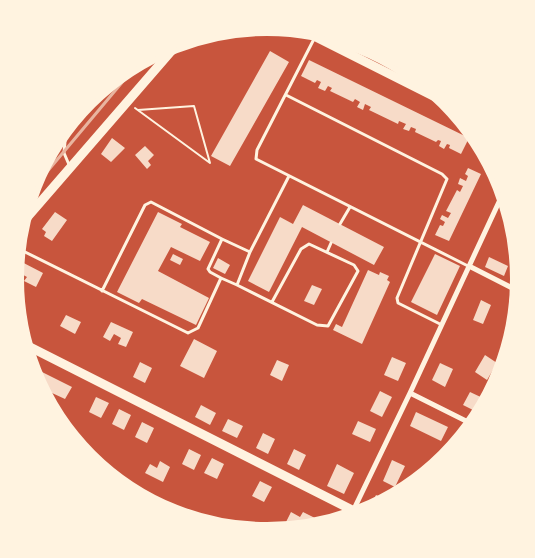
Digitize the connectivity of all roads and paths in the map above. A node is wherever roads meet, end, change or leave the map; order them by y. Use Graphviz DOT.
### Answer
graph roads {
  1 [pos="316,37"];
  2 [pos="170,52"];
  3 [pos="286,95"];
  4 [pos="431,95"];
  5 [pos="127,102"];
  6 [pos="138,110"];
  7 [pos="65,139"];
  8 [pos="70,167"];
  9 [pos="289,176"];
  10 [pos="501,199"];
  11 [pos="350,207"];
  12 [pos="31,212"];
  13 [pos="340,224"];
  14 [pos="222,238"];
  15 [pos="331,242"];
  16 [pos="420,242"];
  17 [pos="23,251"];
  18 [pos="250,252"];
  19 [pos="326,252"];
  20 [pos="469,266"];
  21 [pos="221,278"];
  22 [pos="237,284"];
  23 [pos="513,289"];
  24 [pos="102,290"];
  25 [pos="272,302"];
  26 [pos="442,325"];
  27 [pos="31,348"];
  28 [pos="410,394"];
  29 [pos="468,422"];
  30 [pos="353,510"];
  31 [pos="347,512"];
  1 -- 3 [label="lane"];
  1 -- 4 [label="street"];
  2 -- 5 [label="street"];
  3 -- 9 [label="lane"];
  3 -- 16 [label="lane"];
  5 -- 6 [label="path"];
  5 -- 8 [label="street"];
  6 -- 6 [label="path"];
  7 -- 8 [label="lane"];
  8 -- 12 [label="street"];
  9 -- 11 [label="lane"];
  9 -- 18 [label="lane"];
  10 -- 20 [label="street"];
  11 -- 13 [label="lane"];
  11 -- 16 [label="lane"];
  14 -- 18 [label="lane"];
  14 -- 21 [label="lane"];
  14 -- 24 [label="lane"];
  15 -- 19 [label="lane"];
  16 -- 20 [label="lane"];
  16 -- 26 [label="lane"];
  17 -- 24 [label="lane"];
  18 -- 22 [label="lane"];
  19 -- 25 [label="lane"];
  19 -- 25 [label="lane"];
  20 -- 23 [label="street"];
  20 -- 26 [label="street"];
  21 -- 22 [label="lane"];
  21 -- 24 [label="lane"];
  22 -- 25 [label="lane"];
  26 -- 28 [label="street"];
  27 -- 31 [label="street"];
  28 -- 29 [label="street"];
  28 -- 30 [label="street"];
}
